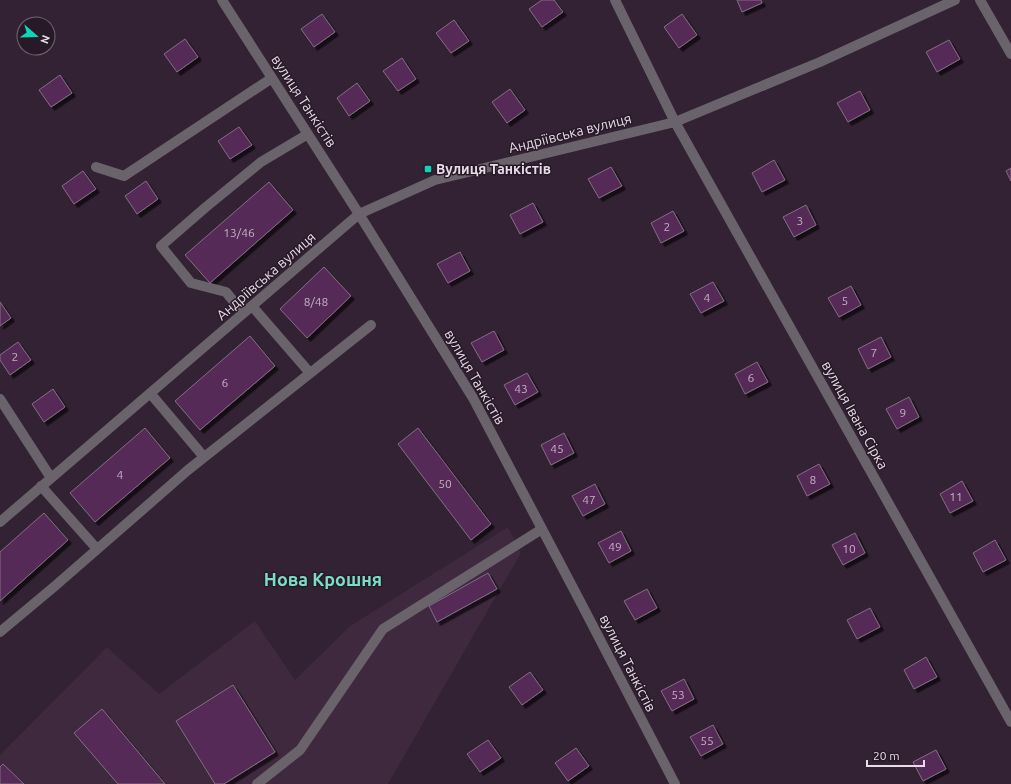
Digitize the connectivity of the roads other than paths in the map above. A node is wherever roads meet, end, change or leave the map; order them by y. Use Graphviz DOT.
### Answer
graph roads {
  1 [pos="222,0"];
  2 [pos="615,0"];
  3 [pos="955,0"];
  4 [pos="980,0"];
  5 [pos="1011,54"];
  6 [pos="272,78"];
  7 [pos="675,122"];
  8 [pos="308,134"];
  9 [pos="96,167"];
  10 [pos="359,214"];
  11 [pos="252,306"];
  12 [pos="243,313"];
  13 [pos="371,325"];
  14 [pos="310,373"];
  15 [pos="150,393"];
  16 [pos="0,400"];
  17 [pos="204,457"];
  18 [pos="51,478"];
  19 [pos="41,486"];
  20 [pos="0,522"];
  21 [pos="542,529"];
  22 [pos="97,549"];
  23 [pos="0,632"];
  24 [pos="1011,722"];
  25 [pos="257,784"];
  26 [pos="675,784"];
  1 -- 6 [label="street, вулиця Танкістів"];
  2 -- 7 [label="street, вулиця Івана Сірка"];
  3 -- 7 [label="street, Андріївська вулиця"];
  4 -- 5 [label="street"];
  6 -- 8 [label="street, вулиця Танкістів"];
  6 -- 9 [label="street"];
  7 -- 10 [label="street, Андріївська вулиця"];
  7 -- 24 [label="street, вулиця Івана Сірка"];
  8 -- 10 [label="street, вулиця Танкістів"];
  8 -- 12 [label="street"];
  10 -- 11 [label="street, Андріївська вулиця"];
  10 -- 21 [label="street, вулиця Танкістів"];
  11 -- 12 [label="street, Андріївська вулиця"];
  11 -- 14 [label="street"];
  12 -- 15 [label="street, Андріївська вулиця"];
  13 -- 14 [label="street"];
  14 -- 17 [label="street"];
  15 -- 17 [label="street"];
  15 -- 18 [label="street, Андріївська вулиця"];
  16 -- 18 [label="street"];
  17 -- 22 [label="street"];
  18 -- 19 [label="street, Андріївська вулиця"];
  19 -- 20 [label="street, Андріївська вулиця"];
  19 -- 22 [label="street"];
  21 -- 25 [label="street"];
  21 -- 26 [label="street, вулиця Танкістів"];
  22 -- 23 [label="street"];
}
